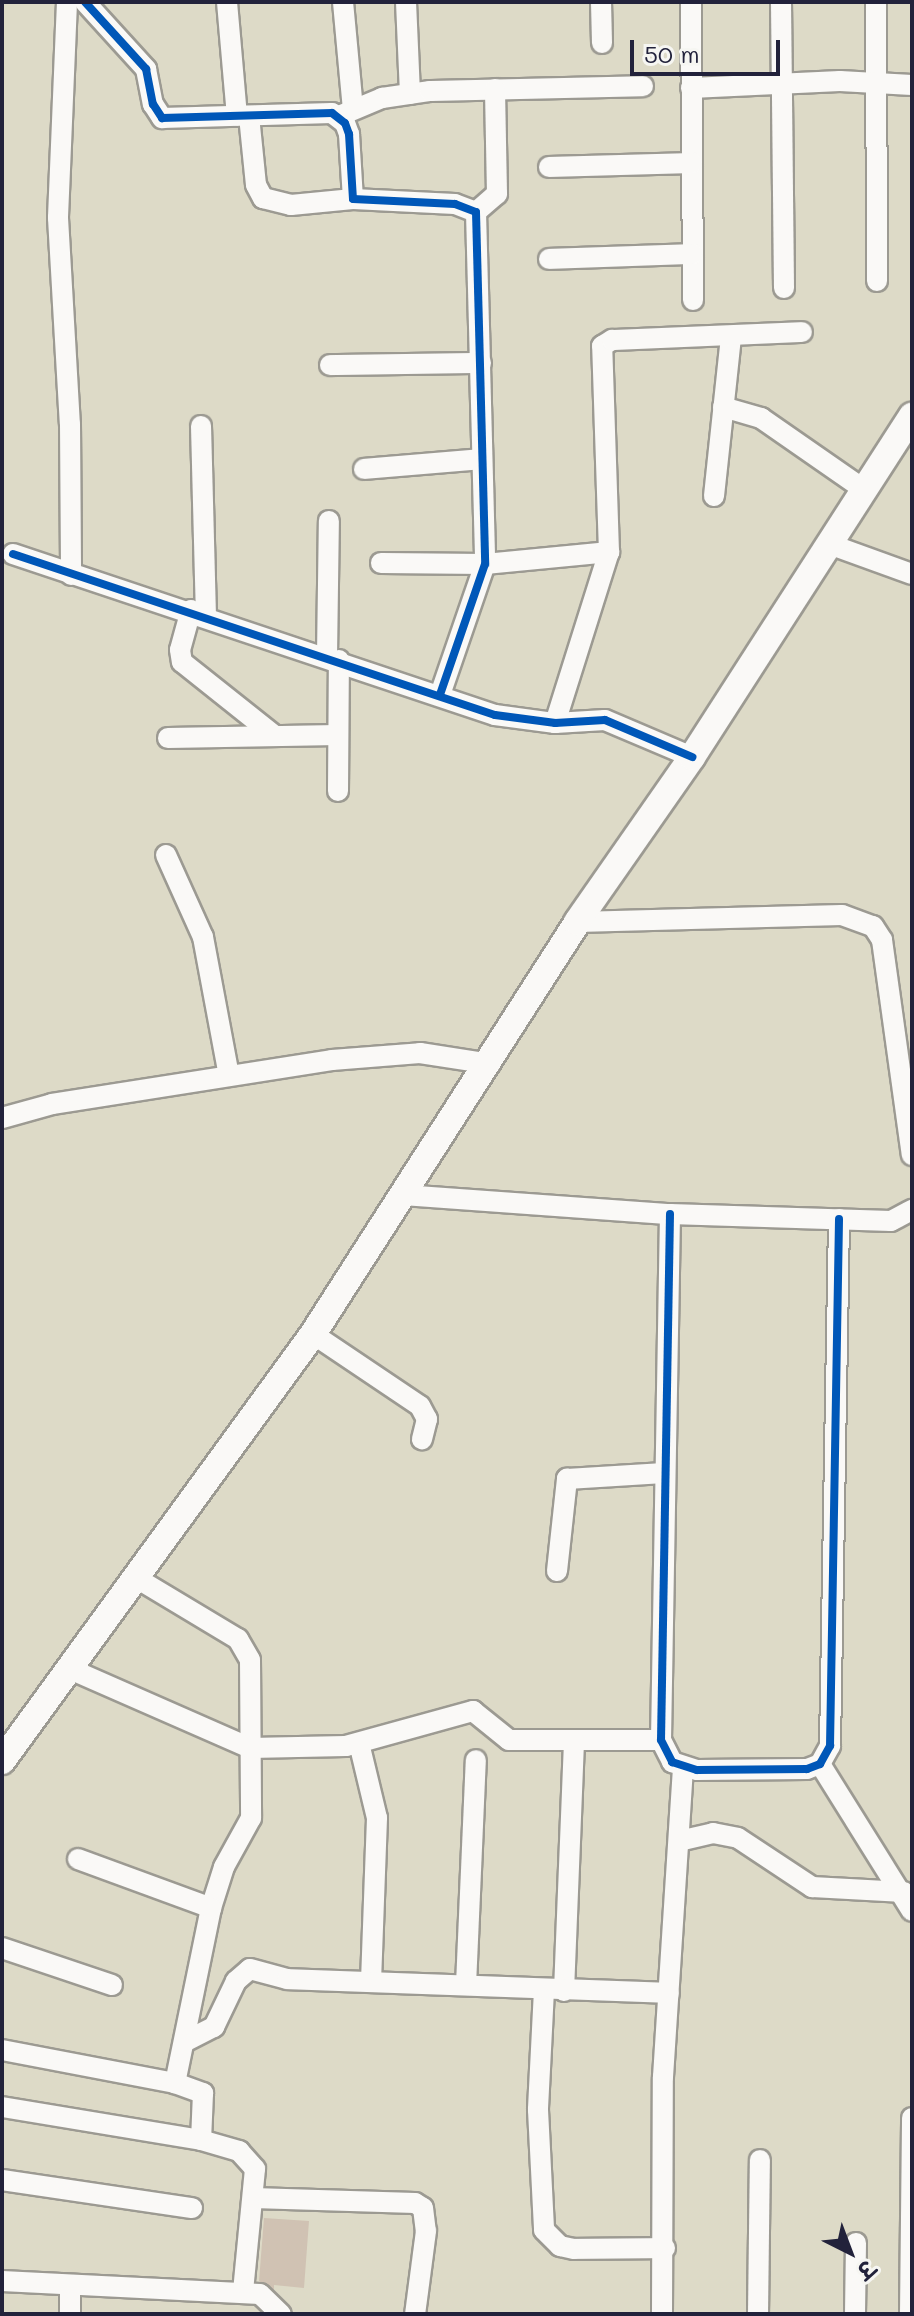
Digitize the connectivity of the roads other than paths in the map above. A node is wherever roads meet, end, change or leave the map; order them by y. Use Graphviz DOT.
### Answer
graph roads {
  1 [pos="67,2"];
  2 [pos="85,2"];
  3 [pos="227,2"];
  4 [pos="343,2"];
  5 [pos="406,2"];
  6 [pos="601,2"];
  7 [pos="691,2"];
  8 [pos="781,2"];
  9 [pos="876,2"];
  10 [pos="602,43"];
  11 [pos="878,83"];
  12 [pos="782,84"];
  13 [pos="912,85"];
  14 [pos="643,86"];
  15 [pos="691,88"];
  16 [pos="495,89"];
  17 [pos="410,94"];
  18 [pos="346,113"];
  19 [pos="243,116"];
  20 [pos="692,163"];
  21 [pos="549,167"];
  22 [pos="353,199"];
  23 [pos="476,212"];
  24 [pos="693,254"];
  25 [pos="549,259"];
  26 [pos="877,281"];
  27 [pos="784,288"];
  28 [pos="693,300"];
  29 [pos="802,332"];
  30 [pos="731,337"];
  31 [pos="481,363"];
  32 [pos="330,365"];
  33 [pos="723,407"];
  34 [pos="912,416"];
  35 [pos="201,426"];
  36 [pos="482,459"];
  37 [pos="364,469"];
  38 [pos="866,491"];
  39 [pos="714,496"];
  40 [pos="329,521"];
  41 [pos="829,544"];
  42 [pos="609,552"];
  43 [pos="13,554"];
  44 [pos="381,563"];
  45 [pos="485,564"];
  46 [pos="912,574"];
  47 [pos="71,575"];
  48 [pos="199,612"];
  49 [pos="333,658"];
  50 [pos="440,695"];
  51 [pos="555,723"];
  52 [pos="338,735"];
  53 [pos="275,736"];
  54 [pos="168,738"];
  55 [pos="692,757"];
  56 [pos="338,791"];
  57 [pos="166,855"];
  58 [pos="577,922"];
  59 [pos="490,1064"];
  60 [pos="229,1076"];
  61 [pos="2,1118"];
  62 [pos="912,1155"];
  63 [pos="403,1195"];
  64 [pos="912,1210"];
  65 [pos="670,1214"];
  66 [pos="839,1219"];
  67 [pos="313,1334"];
  68 [pos="422,1439"];
  69 [pos="664,1473"];
  70 [pos="557,1571"];
  71 [pos="138,1579"];
  72 [pos="70,1669"];
  73 [pos="574,1740"];
  74 [pos="661,1740"];
  75 [pos="359,1743"];
  76 [pos="250,1748"];
  77 [pos="476,1760"];
  78 [pos="2,1761"];
  79 [pos="820,1764"];
  80 [pos="683,1769"];
  81 [pos="679,1841"];
  82 [pos="78,1859"];
  83 [pos="904,1892"];
  84 [pos="211,1908"];
  85 [pos="912,1911"];
  86 [pos="2,1948"];
  87 [pos="371,1981"];
  88 [pos="112,1985"];
  89 [pos="466,1985"];
  90 [pos="554,1990"];
  91 [pos="669,1993"];
  92 [pos="184,2042"];
  93 [pos="2,2050"];
  94 [pos="175,2083"];
  95 [pos="2,2107"];
  96 [pos="912,2118"];
  97 [pos="201,2140"];
  98 [pos="760,2160"];
  99 [pos="2,2180"];
  100 [pos="253,2198"];
  101 [pos="192,2208"];
  102 [pos="856,2243"];
  103 [pos="665,2248"];
  104 [pos="2,2281"];
  105 [pos="70,2286"];
  106 [pos="190,2292"];
  107 [pos="243,2292"];
  108 [pos="70,2314"];
  109 [pos="189,2314"];
  110 [pos="281,2314"];
  111 [pos="415,2314"];
  112 [pos="662,2314"];
  113 [pos="758,2314"];
  114 [pos="855,2314"];
  115 [pos="910,2314"];
  1 -- 47 [label="street"];
  2 -- 19 [label="street"];
  3 -- 19 [label="street"];
  4 -- 18 [label="street"];
  5 -- 17 [label="street"];
  6 -- 10 [label="street"];
  7 -- 15 [label="street"];
  8 -- 12 [label="street"];
  9 -- 11 [label="street"];
  11 -- 12 [label="street"];
  11 -- 13 [label="street"];
  11 -- 26 [label="street"];
  12 -- 15 [label="street"];
  12 -- 27 [label="street"];
  14 -- 16 [label="street"];
  15 -- 20 [label="street"];
  16 -- 17 [label="street"];
  16 -- 23 [label="street"];
  17 -- 18 [label="street"];
  18 -- 19 [label="street"];
  18 -- 22 [label="street"];
  19 -- 22 [label="street"];
  20 -- 21 [label="street"];
  20 -- 24 [label="street"];
  22 -- 23 [label="street"];
  23 -- 31 [label="street"];
  24 -- 25 [label="street"];
  24 -- 28 [label="street"];
  29 -- 30 [label="street"];
  30 -- 33 [label="street"];
  30 -- 42 [label="street"];
  31 -- 32 [label="street"];
  31 -- 36 [label="street"];
  33 -- 38 [label="street"];
  33 -- 39 [label="street"];
  34 -- 38 [label="main road"];
  35 -- 48 [label="street"];
  36 -- 37 [label="street"];
  36 -- 45 [label="street"];
  38 -- 41 [label="main road"];
  40 -- 49 [label="street"];
  41 -- 46 [label="street"];
  41 -- 55 [label="main road"];
  42 -- 45 [label="street"];
  42 -- 51 [label="street"];
  43 -- 47 [label="street"];
  44 -- 45 [label="street"];
  45 -- 50 [label="street"];
  47 -- 48 [label="street"];
  48 -- 49 [label="street"];
  48 -- 53 [label="street"];
  49 -- 50 [label="street"];
  49 -- 52 [label="street"];
  50 -- 51 [label="street"];
  51 -- 55 [label="street"];
  52 -- 53 [label="street"];
  52 -- 56 [label="street"];
  53 -- 54 [label="street"];
  55 -- 58 [label="main road"];
  57 -- 60 [label="street"];
  58 -- 59 [label="main road"];
  58 -- 62 [label="street"];
  59 -- 60 [label="street"];
  59 -- 63 [label="main road"];
  60 -- 61 [label="street"];
  63 -- 65 [label="street"];
  63 -- 67 [label="main road"];
  64 -- 66 [label="street"];
  65 -- 66 [label="street"];
  65 -- 69 [label="street"];
  66 -- 79 [label="street"];
  67 -- 68 [label="street"];
  67 -- 71 [label="main road"];
  69 -- 70 [label="street"];
  69 -- 74 [label="street"];
  71 -- 72 [label="main road"];
  71 -- 76 [label="street"];
  72 -- 76 [label="street"];
  72 -- 78 [label="main road"];
  73 -- 74 [label="street"];
  73 -- 75 [label="street"];
  73 -- 90 [label="street"];
  74 -- 80 [label="street"];
  75 -- 76 [label="street"];
  75 -- 87 [label="street"];
  76 -- 84 [label="street"];
  77 -- 89 [label="street"];
  79 -- 80 [label="street"];
  79 -- 83 [label="street"];
  80 -- 81 [label="street"];
  81 -- 83 [label="street"];
  81 -- 91 [label="street"];
  82 -- 84 [label="street"];
  83 -- 85 [label="street"];
  84 -- 92 [label="street"];
  86 -- 88 [label="street"];
  87 -- 89 [label="street"];
  87 -- 92 [label="street"];
  89 -- 90 [label="street"];
  90 -- 91 [label="street"];
  90 -- 103 [label="street"];
  91 -- 103 [label="street"];
  92 -- 94 [label="street"];
  93 -- 94 [label="street"];
  94 -- 97 [label="street"];
  95 -- 97 [label="street"];
  96 -- 115 [label="street"];
  97 -- 100 [label="street"];
  98 -- 113 [label="street"];
  99 -- 101 [label="street"];
  100 -- 107 [label="street"];
  100 -- 111 [label="street"];
  102 -- 114 [label="street"];
  103 -- 112 [label="street"];
  104 -- 105 [label="street"];
  105 -- 106 [label="street"];
  105 -- 108 [label="street"];
  106 -- 107 [label="street"];
  106 -- 109 [label="street"];
  107 -- 110 [label="street"];
}
